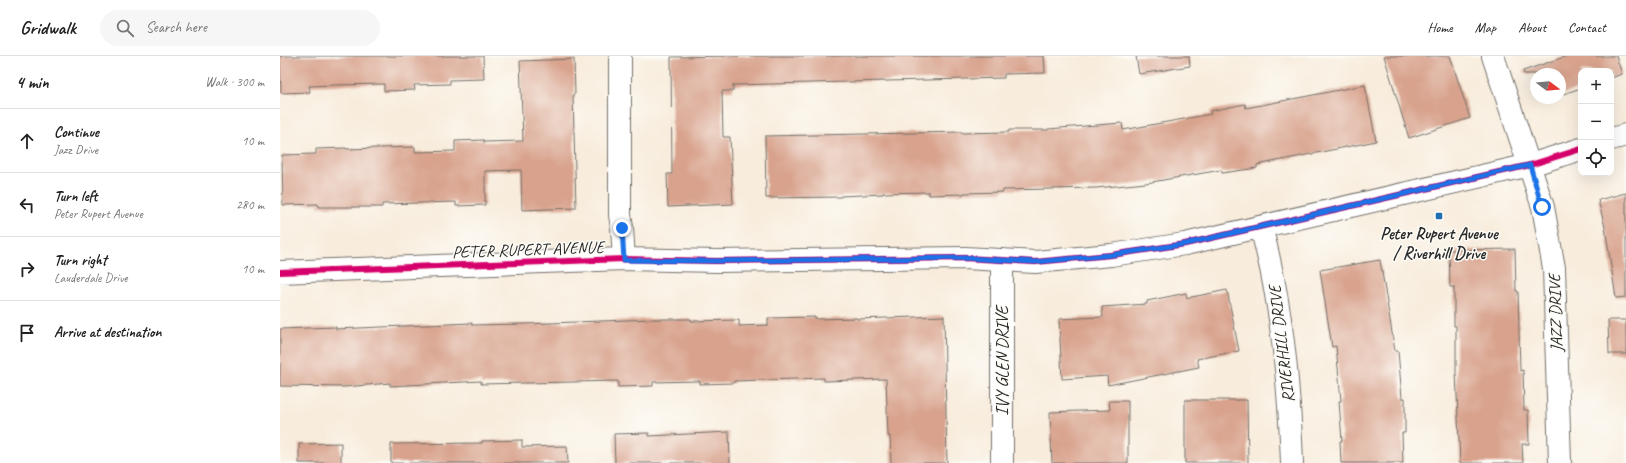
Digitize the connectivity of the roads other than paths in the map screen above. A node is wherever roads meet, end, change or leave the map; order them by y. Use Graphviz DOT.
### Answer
graph roads {
  1 [pos="620,56"];
  2 [pos="1493,56"];
  3 [pos="1626,135"];
  4 [pos="1614,138"];
  5 [pos="1578,150"];
  6 [pos="1530,165"];
  7 [pos="1262,227"];
  8 [pos="624,260"];
  9 [pos="1002,260"];
  10 [pos="280,272"];
  11 [pos="1002,463"];
  12 [pos="1292,463"];
  13 [pos="1560,463"];
  1 -- 8 [label="street"];
  2 -- 6 [label="street, JAZZ DRIVE"];
  3 -- 4 [label="street"];
  5 -- 6 [label="street, PETER RUPERT AVENUE"];
  6 -- 7 [label="street, PETER RUPERT AVENUE"];
  6 -- 13 [label="street, JAZZ DRIVE"];
  7 -- 9 [label="street, PETER RUPERT AVENUE"];
  7 -- 12 [label="street, RIVERHILL DRIVE"];
  8 -- 9 [label="street, PETER RUPERT AVENUE"];
  8 -- 10 [label="street, PETER RUPERT AVENUE"];
  9 -- 11 [label="street, IVY GLEN DRIVE"];
}
